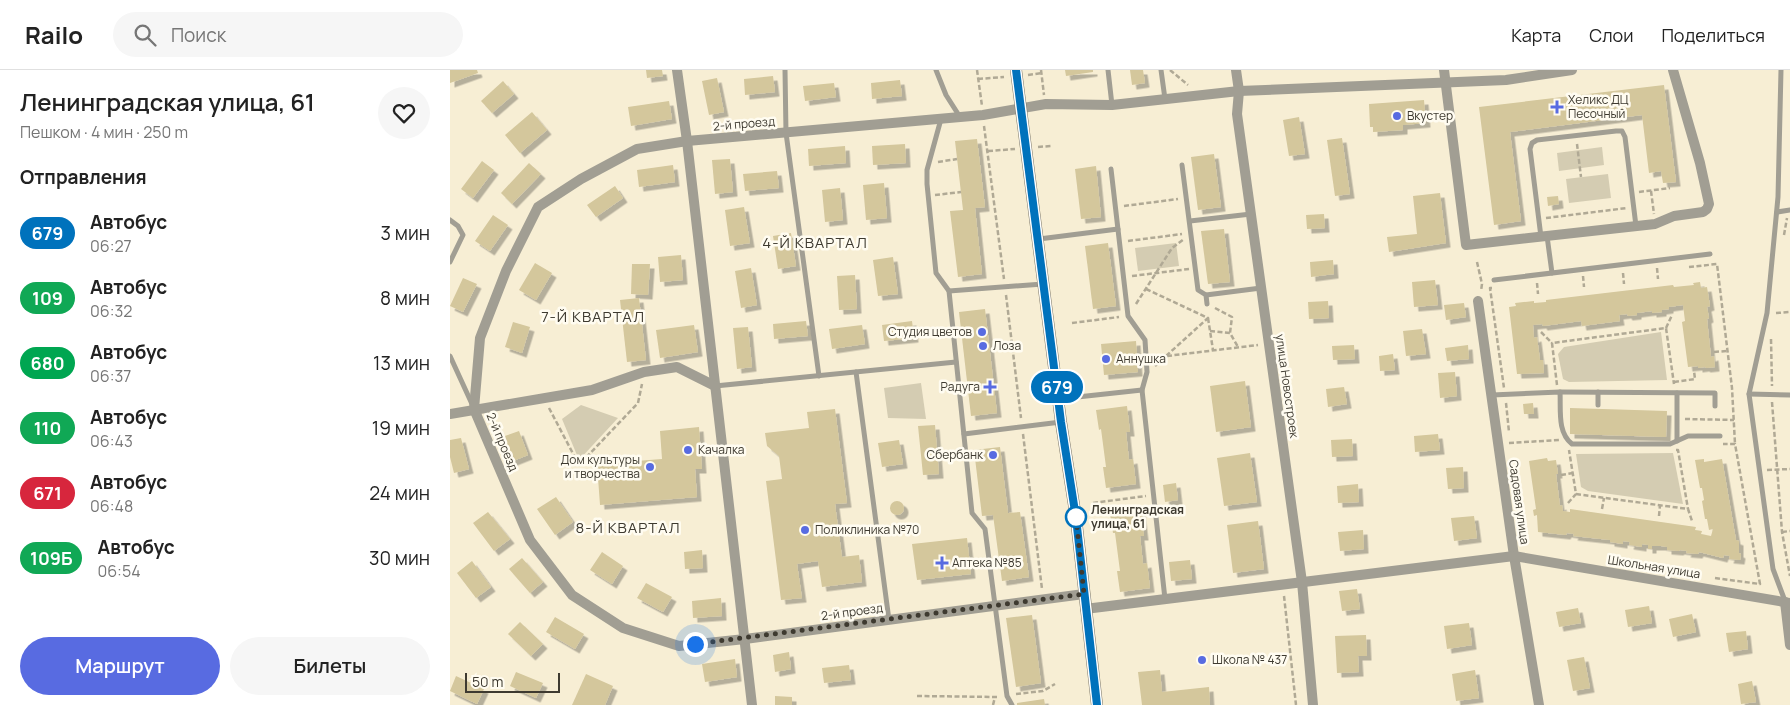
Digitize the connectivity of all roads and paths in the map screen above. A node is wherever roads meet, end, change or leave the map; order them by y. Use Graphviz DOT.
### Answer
graph roads {
  1 [pos="677,70"];
  2 [pos="785,70"];
  3 [pos="936,70"];
  4 [pos="977,70"];
  5 [pos="1108,70"];
  6 [pos="1161,70"];
  7 [pos="1170,70"];
  8 [pos="1236,70"];
  9 [pos="1444,70"];
  10 [pos="1572,70"];
  11 [pos="1673,70"];
  12 [pos="1781,70"];
  13 [pos="1041,72"];
  14 [pos="1017,74"];
  15 [pos="978,79"];
  16 [pos="1446,84"];
  17 [pos="1193,89"];
  18 [pos="1239,91"];
  19 [pos="1044,96"];
  20 [pos="1165,100"];
  21 [pos="1112,105"];
  22 [pos="1021,108"];
  23 [pos="983,115"];
  24 [pos="960,117"];
  25 [pos="941,119"];
  26 [pos="786,133"];
  27 [pos="1576,136"];
  28 [pos="687,141"];
  29 [pos="1052,146"];
  30 [pos="1034,147"];
  31 [pos="1019,149"];
  32 [pos="988,151"];
  33 [pos="957,160"];
  34 [pos="929,163"];
  35 [pos="1182,165"];
  36 [pos="1111,169"];
  37 [pos="1581,177"];
  38 [pos="1670,188"];
  39 [pos="1651,190"];
  40 [pos="961,192"];
  41 [pos="1632,193"];
  42 [pos="928,196"];
  43 [pos="1187,198"];
  44 [pos="1116,207"];
  45 [pos="1634,207"];
  46 [pos="1790,210"];
  47 [pos="1777,212"];
  48 [pos="1251,214"];
  49 [pos="1539,218"];
  50 [pos="450,220"];
  51 [pos="1190,221"];
  52 [pos="1655,224"];
  53 [pos="1636,226"];
  54 [pos="1118,229"];
  55 [pos="1191,233"];
  56 [pos="1544,237"];
  57 [pos="1039,239"];
  58 [pos="1119,242"];
  59 [pos="1710,254"];
  60 [pos="450,262"];
  61 [pos="1477,262"];
  62 [pos="1683,267"];
  63 [pos="1196,268"];
  64 [pos="1666,269"];
  65 [pos="1649,271"];
  66 [pos="1156,273"];
  67 [pos="1552,273"];
  68 [pos="1632,273"];
  69 [pos="1615,275"];
  70 [pos="1123,277"];
  71 [pos="1591,277"];
  72 [pos="1583,278"];
  73 [pos="1494,280"];
  74 [pos="1546,282"];
  75 [pos="1537,283"];
  76 [pos="1044,284"];
  77 [pos="1005,286"];
  78 [pos="1500,287"];
  79 [pos="1261,288"];
  80 [pos="1146,289"];
  81 [pos="949,291"];
  82 [pos="1206,296"];
  83 [pos="1478,301"];
  84 [pos="1206,304"];
  85 [pos="1790,312"];
  86 [pos="1767,314"];
  87 [pos="1672,315"];
  88 [pos="1128,316"];
  89 [pos="1208,318"];
  90 [pos="1072,323"];
  91 [pos="1666,328"];
  92 [pos="1210,331"];
  93 [pos="1541,332"];
  94 [pos="1230,333"];
  95 [pos="1268,343"];
  96 [pos="1552,343"];
  97 [pos="1238,347"];
  98 [pos="1213,350"];
  99 [pos="1728,351"];
  100 [pos="1714,352"];
  101 [pos="450,356"];
  102 [pos="1166,356"];
  103 [pos="956,362"];
  104 [pos="1694,371"];
  105 [pos="644,372"];
  106 [pos="856,372"];
  107 [pos="1147,372"];
  108 [pos="819,376"];
  109 [pos="1504,385"];
  110 [pos="1512,385"];
  111 [pos="1548,385"];
  112 [pos="715,386"];
  113 [pos="1142,390"];
  114 [pos="1560,392"];
  115 [pos="1598,392"];
  116 [pos="1677,393"];
  117 [pos="1750,394"];
  118 [pos="1491,395"];
  119 [pos="1505,395"];
  120 [pos="1790,395"];
  121 [pos="544,398"];
  122 [pos="1059,399"];
  123 [pos="1598,405"];
  124 [pos="1715,406"];
  125 [pos="474,409"];
  126 [pos="450,414"];
  127 [pos="1677,420"];
  128 [pos="1734,420"];
  129 [pos="1061,422"];
  130 [pos="1022,426"];
  131 [pos="964,434"];
  132 [pos="1720,436"];
  133 [pos="1677,441"];
  134 [pos="1510,443"];
  135 [pos="1498,444"];
  136 [pos="1564,444"];
  137 [pos="1717,444"];
  138 [pos="1735,444"];
  139 [pos="1569,448"];
  140 [pos="1683,448"];
  141 [pos="1668,450"];
  142 [pos="1678,450"];
  143 [pos="1790,469"];
  144 [pos="1760,471"];
  145 [pos="1572,473"];
  146 [pos="1562,475"];
  147 [pos="1576,494"];
  148 [pos="1154,496"];
  149 [pos="1604,498"];
  150 [pos="1568,502"];
  151 [pos="1093,503"];
  152 [pos="1660,505"];
  153 [pos="1602,509"];
  154 [pos="1688,509"];
  155 [pos="1659,516"];
  156 [pos="1692,521"];
  157 [pos="1790,531"];
  158 [pos="1768,534"];
  159 [pos="1514,556"];
  160 [pos="1711,577"];
  161 [pos="1302,582"];
  162 [pos="1282,584"];
  163 [pos="1043,592"];
  164 [pos="1084,594"];
  165 [pos="1165,598"];
  166 [pos="1787,602"];
  167 [pos="995,606"];
  168 [pos="1085,609"];
  169 [pos="889,620"];
  170 [pos="745,639"];
  171 [pos="1790,644"];
  172 [pos="1055,684"];
  173 [pos="917,696"];
  174 [pos="1007,696"];
  175 [pos="995,697"];
  176 [pos="752,705"];
  177 [pos="993,705"];
  178 [pos="1012,705"];
  179 [pos="1097,705"];
  180 [pos="1296,705"];
  181 [pos="1313,705"];
  182 [pos="1539,705"];
  1 -- 28 [label="street"];
  2 -- 26 [label="lane"];
  3 -- 24 [label="lane"];
  4 -- 15 [label="path"];
  5 -- 21 [label="lane"];
  6 -- 20 [label="lane"];
  7 -- 17 [label="path"];
  8 -- 18 [label="street, улица Новостроек"];
  9 -- 16 [label="street"];
  10 -- 16 [label="street, 2-й проезд"];
  11 -- 52 [label="street"];
  12 -- 47 [label="lane"];
  13 -- 14 [label="path"];
  13 -- 19 [label="path"];
  14 -- 15 [label="path"];
  14 -- 22 [label="main road"];
  15 -- 23 [label="path"];
  16 -- 18 [label="street, 2-й проезд"];
  16 -- 56 [label="street"];
  18 -- 20 [label="street, 2-й проезд"];
  18 -- 48 [label="street, улица Новостроек"];
  20 -- 21 [label="street, 2-й проезд"];
  21 -- 22 [label="street, 2-й проезд"];
  22 -- 23 [label="street, 2-й проезд"];
  22 -- 57 [label="main road"];
  23 -- 24 [label="street, 2-й проезд"];
  23 -- 32 [label="path"];
  24 -- 25 [label="street, 2-й проезд"];
  25 -- 26 [label="street, 2-й проезд"];
  25 -- 34 [label="lane"];
  26 -- 28 [label="street, 2-й проезд"];
  26 -- 108 [label="lane"];
  27 -- 37 [label="path"];
  27 -- 41 [label="lane"];
  27 -- 49 [label="lane"];
  28 -- 112 [label="street"];
  28 -- 125 [label="street, 2-й проезд"];
  29 -- 30 [label="path"];
  31 -- 32 [label="path"];
  32 -- 77 [label="path"];
  33 -- 34 [label="path"];
  34 -- 42 [label="lane"];
  35 -- 43 [label="lane"];
  36 -- 44 [label="lane"];
  38 -- 39 [label="path"];
  39 -- 41 [label="path"];
  39 -- 52 [label="path"];
  40 -- 42 [label="path"];
  41 -- 45 [label="lane"];
  42 -- 81 [label="lane"];
  43 -- 44 [label="path"];
  43 -- 51 [label="lane"];
  44 -- 54 [label="lane"];
  45 -- 49 [label="path"];
  45 -- 53 [label="lane"];
  46 -- 47 [label="lane"];
  47 -- 86 [label="lane"];
  48 -- 51 [label="lane"];
  48 -- 79 [label="street, улица Новостроек"];
  49 -- 56 [label="lane"];
  50 -- 60 [label="lane"];
  51 -- 55 [label="lane"];
  52 -- 53 [label="street"];
  53 -- 56 [label="street"];
  54 -- 57 [label="lane"];
  54 -- 58 [label="lane"];
  55 -- 58 [label="path"];
  55 -- 63 [label="lane"];
  55 -- 66 [label="path"];
  56 -- 67 [label="lane"];
  57 -- 76 [label="main road"];
  58 -- 70 [label="lane"];
  59 -- 67 [label="lane"];
  61 -- 83 [label="path"];
  62 -- 99 [label="path"];
  63 -- 66 [label="path"];
  63 -- 82 [label="lane"];
  64 -- 65 [label="path"];
  66 -- 70 [label="path"];
  66 -- 80 [label="path"];
  67 -- 73 [label="lane"];
  68 -- 69 [label="path"];
  70 -- 88 [label="lane"];
  71 -- 72 [label="path"];
  74 -- 75 [label="path"];
  76 -- 77 [label="lane"];
  76 -- 122 [label="main road"];
  77 -- 81 [label="lane"];
  77 -- 130 [label="path"];
  78 -- 109 [label="path"];
  79 -- 82 [label="lane"];
  79 -- 95 [label="street, улица Новостроек"];
  80 -- 88 [label="path"];
  80 -- 89 [label="path"];
  81 -- 103 [label="lane"];
  82 -- 84 [label="lane"];
  83 -- 118 [label="street, Садовая улица"];
  84 -- 89 [label="path"];
  84 -- 94 [label="path"];
  85 -- 86 [label="path"];
  86 -- 117 [label="lane"];
  87 -- 91 [label="path"];
  88 -- 90 [label="path"];
  88 -- 107 [label="lane"];
  89 -- 92 [label="path"];
  89 -- 102 [label="path"];
  91 -- 96 [label="path"];
  91 -- 104 [label="path"];
  92 -- 94 [label="path"];
  92 -- 98 [label="path"];
  93 -- 96 [label="path"];
  94 -- 97 [label="path"];
  95 -- 97 [label="path"];
  95 -- 161 [label="street, улица Новостроек"];
  96 -- 111 [label="path"];
  97 -- 98 [label="path"];
  98 -- 102 [label="path"];
  99 -- 100 [label="path"];
  99 -- 128 [label="path"];
  101 -- 125 [label="lane"];
  102 -- 107 [label="path"];
  103 -- 106 [label="lane"];
  103 -- 131 [label="lane"];
  105 -- 112 [label="street"];
  105 -- 121 [label="street"];
  105 -- 121 [label="path"];
  106 -- 108 [label="lane"];
  106 -- 169 [label="lane"];
  107 -- 113 [label="lane"];
  108 -- 112 [label="lane"];
  109 -- 110 [label="path"];
  109 -- 119 [label="path"];
  112 -- 170 [label="street"];
  113 -- 122 [label="lane"];
  113 -- 148 [label="lane"];
  114 -- 115 [label="lane"];
  114 -- 119 [label="lane"];
  114 -- 133 [label="lane"];
  115 -- 116 [label="lane"];
  115 -- 123 [label="lane"];
  116 -- 124 [label="lane"];
  116 -- 127 [label="lane"];
  117 -- 120 [label="lane"];
  117 -- 144 [label="lane"];
  118 -- 119 [label="lane"];
  118 -- 135 [label="street, Садовая улица"];
  119 -- 134 [label="path"];
  121 -- 125 [label="street"];
  122 -- 129 [label="main road"];
  125 -- 126 [label="street"];
  125 -- 170 [label="street, 2-й проезд"];
  127 -- 128 [label="path"];
  127 -- 133 [label="lane"];
  128 -- 138 [label="path"];
  129 -- 130 [label="lane"];
  129 -- 164 [label="main road"];
  130 -- 131 [label="lane"];
  130 -- 163 [label="path"];
  131 -- 167 [label="lane"];
  132 -- 133 [label="lane"];
  134 -- 135 [label="path"];
  134 -- 136 [label="path"];
  135 -- 159 [label="street, Садовая улица"];
  137 -- 138 [label="path"];
  138 -- 160 [label="path"];
  139 -- 145 [label="path"];
  140 -- 142 [label="path"];
  141 -- 142 [label="path"];
  142 -- 154 [label="path"];
  143 -- 144 [label="path"];
  144 -- 158 [label="lane"];
  145 -- 146 [label="path"];
  145 -- 147 [label="path"];
  147 -- 149 [label="path"];
  147 -- 150 [label="path"];
  148 -- 151 [label="path"];
  148 -- 165 [label="lane"];
  149 -- 152 [label="path"];
  149 -- 153 [label="path"];
  152 -- 154 [label="path"];
  152 -- 155 [label="path"];
  154 -- 156 [label="path"];
  157 -- 158 [label="path"];
  158 -- 166 [label="lane"];
  159 -- 161 [label="street, Школьная улица"];
  159 -- 166 [label="street, Школьная улица"];
  159 -- 182 [label="street, Садовая улица"];
  161 -- 162 [label="street, Школьная улица"];
  161 -- 181 [label="street, улица Новостроек"];
  162 -- 165 [label="street, Школьная улица"];
  162 -- 180 [label="path"];
  164 -- 167 [label="street, 2-й проезд"];
  164 -- 168 [label="main road"];
  165 -- 168 [label="street, Школьная улица"];
  166 -- 171 [label="street"];
  167 -- 169 [label="street, 2-й проезд"];
  167 -- 174 [label="lane"];
  168 -- 179 [label="main road"];
  169 -- 170 [label="street, 2-й проезд"];
  170 -- 176 [label="street"];
  172 -- 174 [label="path"];
  173 -- 175 [label="path"];
  174 -- 175 [label="path"];
  174 -- 178 [label="lane"];
  175 -- 177 [label="path"];
}
